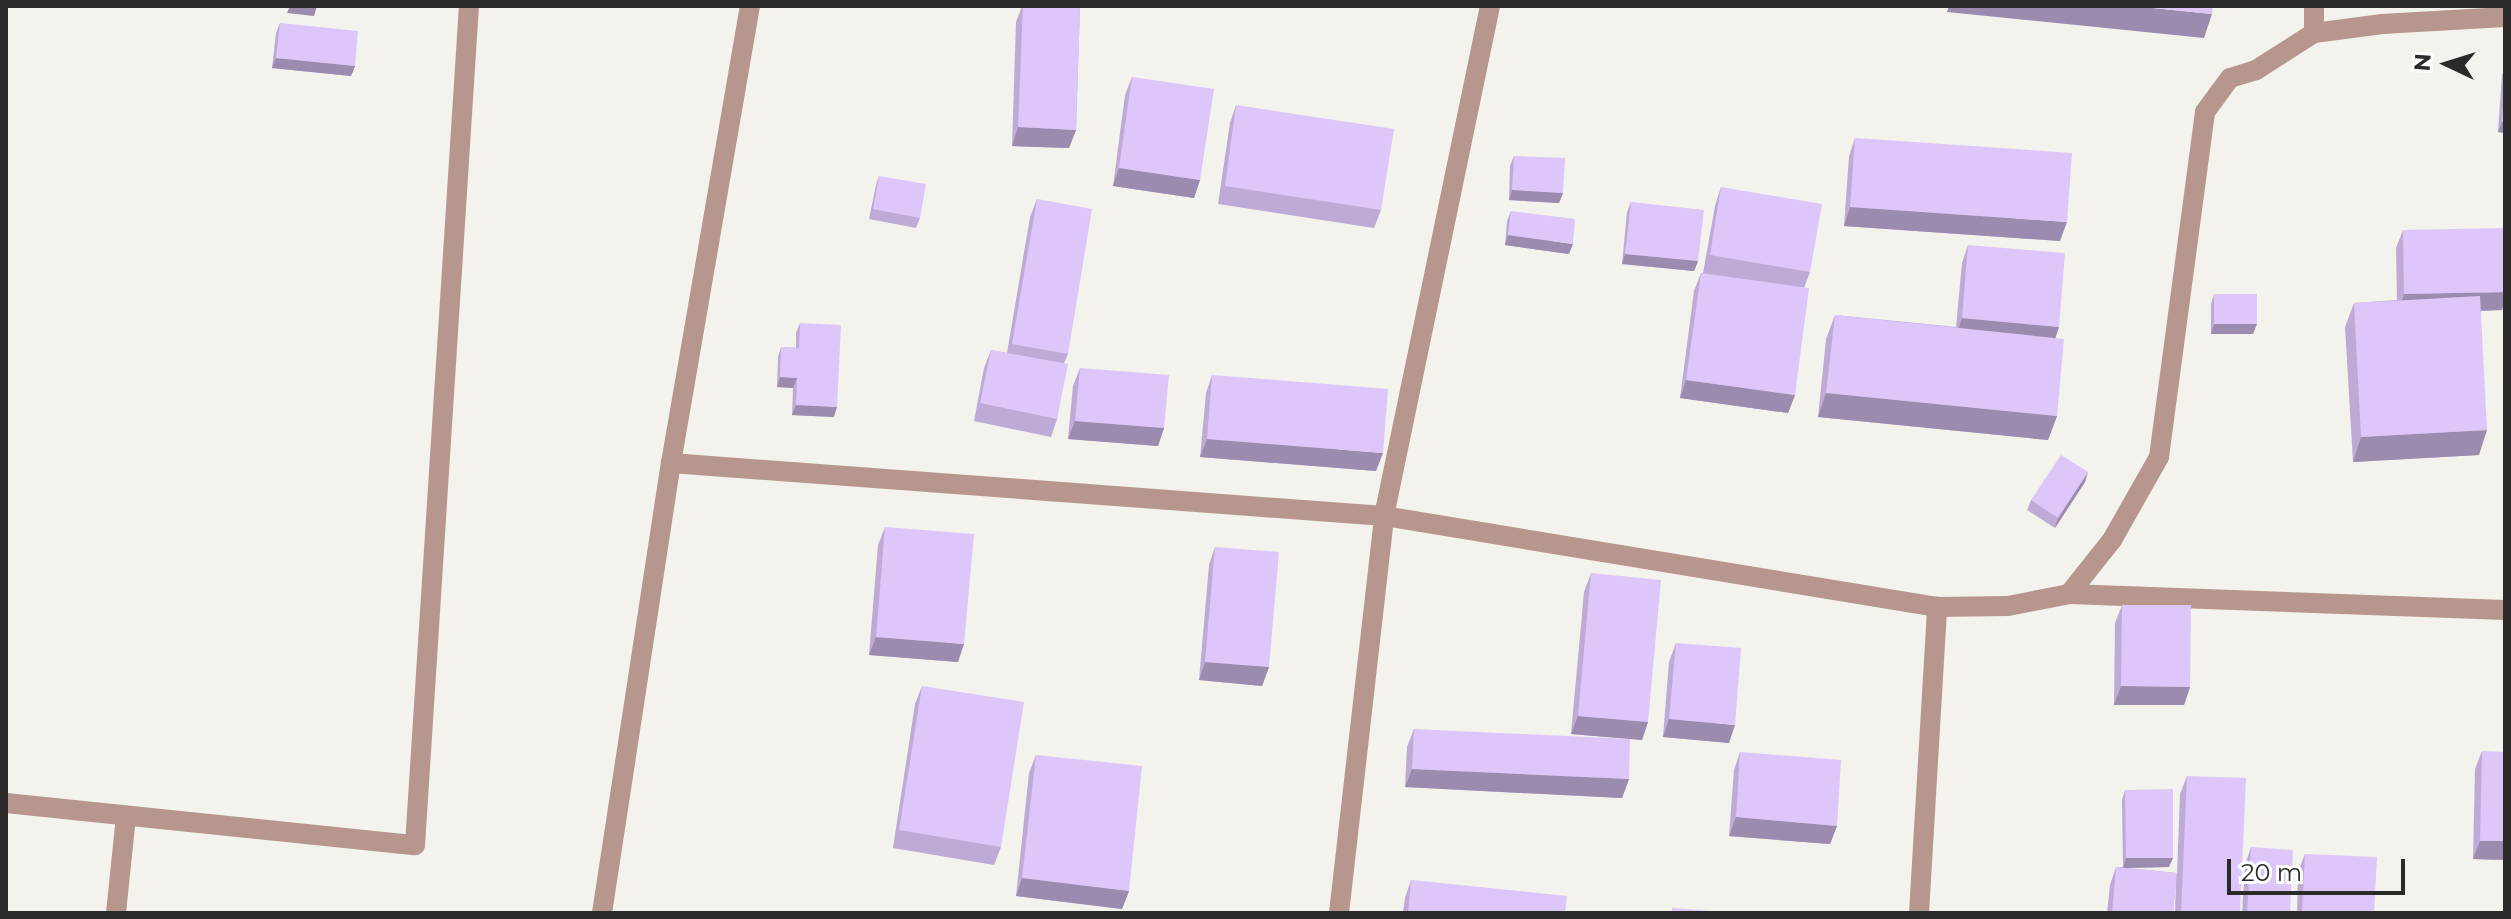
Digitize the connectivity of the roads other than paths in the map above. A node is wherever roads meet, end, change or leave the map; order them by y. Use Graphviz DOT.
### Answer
graph roads {
  1 [pos="469,6"];
  2 [pos="750,6"];
  3 [pos="1490,6"];
  4 [pos="2314,6"];
  5 [pos="2505,17"];
  6 [pos="2314,33"];
  7 [pos="671,463"];
  8 [pos="1384,516"];
  9 [pos="2069,594"];
  10 [pos="1937,607"];
  11 [pos="2505,610"];
  12 [pos="6,803"];
  13 [pos="126,817"];
  14 [pos="116,913"];
  15 [pos="602,913"];
  16 [pos="1339,913"];
  17 [pos="1919,913"];
  1 -- 13 [label="street"];
  2 -- 7 [label="street"];
  3 -- 8 [label="street"];
  4 -- 6 [label="street"];
  5 -- 6 [label="street"];
  6 -- 9 [label="street"];
  7 -- 8 [label="street"];
  7 -- 15 [label="street"];
  8 -- 10 [label="street"];
  8 -- 16 [label="street"];
  9 -- 10 [label="street"];
  9 -- 11 [label="street"];
  10 -- 17 [label="street"];
  12 -- 13 [label="street"];
  13 -- 14 [label="street"];
}
